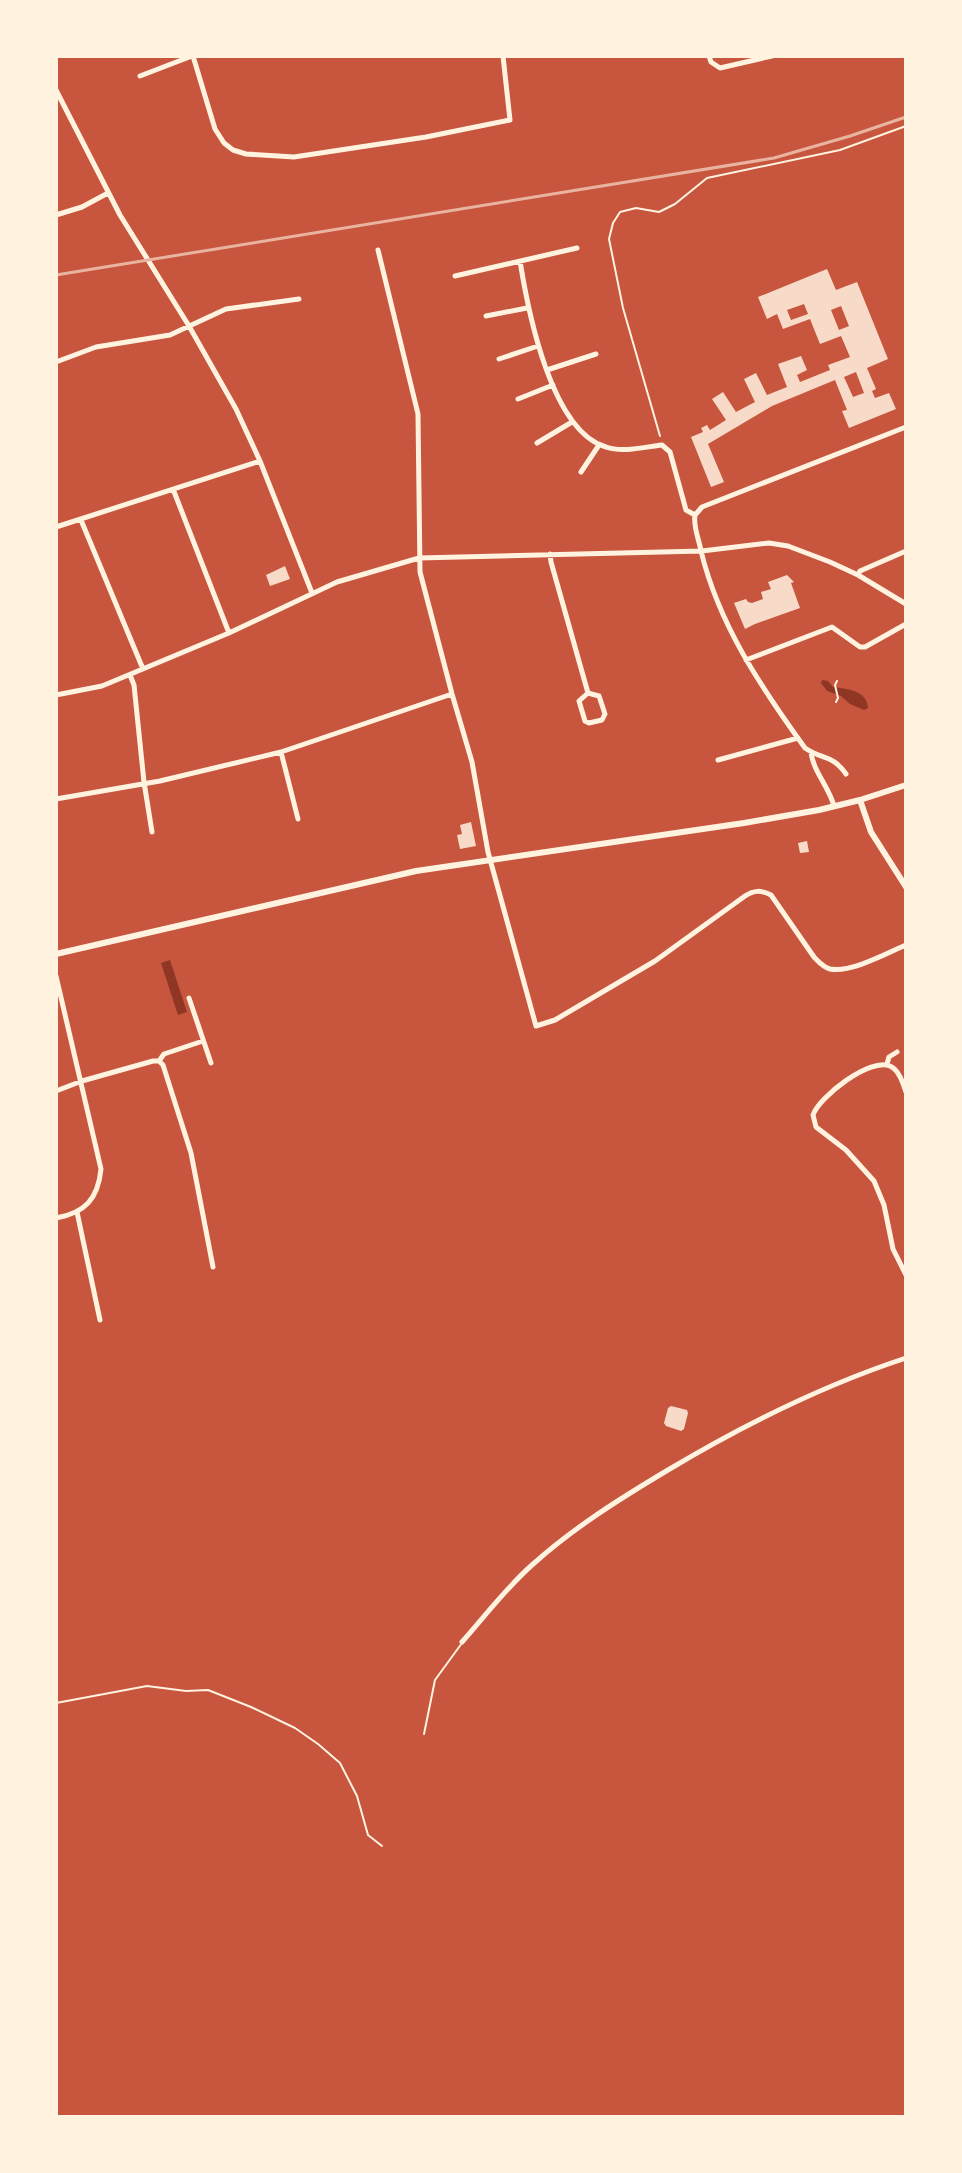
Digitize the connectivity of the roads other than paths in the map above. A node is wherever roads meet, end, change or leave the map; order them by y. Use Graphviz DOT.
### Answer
graph roads {
  1 [pos="193,56"];
  2 [pos="503,56"];
  3 [pos="709,56"];
  4 [pos="772,56"];
  5 [pos="140,76"];
  6 [pos="56,90"];
  7 [pos="108,193"];
  8 [pos="56,215"];
  9 [pos="577,248"];
  10 [pos="378,250"];
  11 [pos="520,261"];
  12 [pos="455,276"];
  13 [pos="299,299"];
  14 [pos="527,308"];
  15 [pos="486,316"];
  16 [pos="189,326"];
  17 [pos="538,346"];
  18 [pos="596,354"];
  19 [pos="499,359"];
  20 [pos="56,362"];
  21 [pos="547,370"];
  22 [pos="553,385"];
  23 [pos="518,399"];
  24 [pos="572,422"];
  25 [pos="906,427"];
  26 [pos="537,443"];
  27 [pos="599,445"];
  28 [pos="260,461"];
  29 [pos="581,472"];
  30 [pos="173,489"];
  31 [pos="695,515"];
  32 [pos="81,520"];
  33 [pos="56,527"];
  34 [pos="702,551"];
  35 [pos="906,551"];
  36 [pos="550,554"];
  37 [pos="419,558"];
  38 [pos="858,575"];
  39 [pos="312,593"];
  40 [pos="906,604"];
  41 [pos="906,624"];
  42 [pos="229,633"];
  43 [pos="745,661"];
  44 [pos="143,669"];
  45 [pos="130,674"];
  46 [pos="588,693"];
  47 [pos="452,694"];
  48 [pos="56,695"];
  49 [pos="798,738"];
  50 [pos="281,752"];
  51 [pos="811,752"];
  52 [pos="718,760"];
  53 [pos="846,774"];
  54 [pos="144,782"];
  55 [pos="906,785"];
  56 [pos="56,799"];
  57 [pos="860,800"];
  58 [pos="834,806"];
  59 [pos="298,819"];
  60 [pos="152,832"];
  61 [pos="490,859"];
  62 [pos="906,887"];
  63 [pos="906,945"];
  64 [pos="56,954"];
  65 [pos="56,976"];
  66 [pos="189,998"];
  67 [pos="203,1041"];
  68 [pos="897,1052"];
  69 [pos="159,1061"];
  70 [pos="211,1063"];
  71 [pos="887,1064"];
  72 [pos="82,1081"];
  73 [pos="56,1091"];
  74 [pos="906,1092"];
  75 [pos="77,1212"];
  76 [pos="56,1218"];
  77 [pos="213,1267"];
  78 [pos="906,1275"];
  79 [pos="100,1320"];
  80 [pos="906,1358"];
  81 [pos="462,1642"];
  82 [pos="424,1734"];
  1 -- 2 [label="street"];
  1 -- 5 [label="street"];
  3 -- 4 [label="street"];
  6 -- 7 [label="street"];
  7 -- 8 [label="street"];
  7 -- 16 [label="street"];
  9 -- 11 [label="street"];
  10 -- 37 [label="street"];
  11 -- 12 [label="street"];
  11 -- 14 [label="street"];
  13 -- 16 [label="street"];
  14 -- 15 [label="street"];
  14 -- 17 [label="street"];
  16 -- 20 [label="street"];
  16 -- 28 [label="street"];
  17 -- 19 [label="street"];
  17 -- 21 [label="street"];
  18 -- 21 [label="street"];
  21 -- 22 [label="street"];
  22 -- 23 [label="street"];
  22 -- 24 [label="street"];
  24 -- 26 [label="street"];
  24 -- 27 [label="street"];
  25 -- 31 [label="street"];
  27 -- 29 [label="street"];
  27 -- 31 [label="street"];
  28 -- 30 [label="street"];
  28 -- 39 [label="street"];
  30 -- 32 [label="street"];
  30 -- 42 [label="street"];
  31 -- 34 [label="street"];
  32 -- 33 [label="street"];
  32 -- 44 [label="street"];
  34 -- 36 [label="street"];
  34 -- 38 [label="street"];
  34 -- 43 [label="street"];
  35 -- 38 [label="street"];
  36 -- 37 [label="street"];
  36 -- 46 [label="street"];
  37 -- 39 [label="street"];
  37 -- 47 [label="street"];
  38 -- 40 [label="street"];
  39 -- 42 [label="street"];
  41 -- 43 [label="street"];
  42 -- 44 [label="street"];
  43 -- 49 [label="street"];
  44 -- 45 [label="street"];
  45 -- 48 [label="street"];
  45 -- 54 [label="street"];
  46 -- 46 [label="street"];
  47 -- 50 [label="street"];
  47 -- 61 [label="street"];
  49 -- 51 [label="street"];
  49 -- 52 [label="street"];
  50 -- 54 [label="street"];
  50 -- 59 [label="street"];
  51 -- 53 [label="street"];
  51 -- 58 [label="street"];
  54 -- 56 [label="street"];
  54 -- 60 [label="street"];
  55 -- 57 [label="street"];
  57 -- 58 [label="street"];
  57 -- 62 [label="street"];
  58 -- 61 [label="street"];
  61 -- 63 [label="street"];
  61 -- 64 [label="street"];
  65 -- 72 [label="street"];
  66 -- 67 [label="street"];
  67 -- 69 [label="street"];
  67 -- 70 [label="street"];
  68 -- 71 [label="street"];
  69 -- 72 [label="street"];
  69 -- 77 [label="street"];
  71 -- 74 [label="street"];
  71 -- 78 [label="street"];
  72 -- 73 [label="street"];
  72 -- 75 [label="street"];
  75 -- 76 [label="street"];
  75 -- 79 [label="street"];
  80 -- 81 [label="street"];
  81 -- 82 [label="lane"];
}
